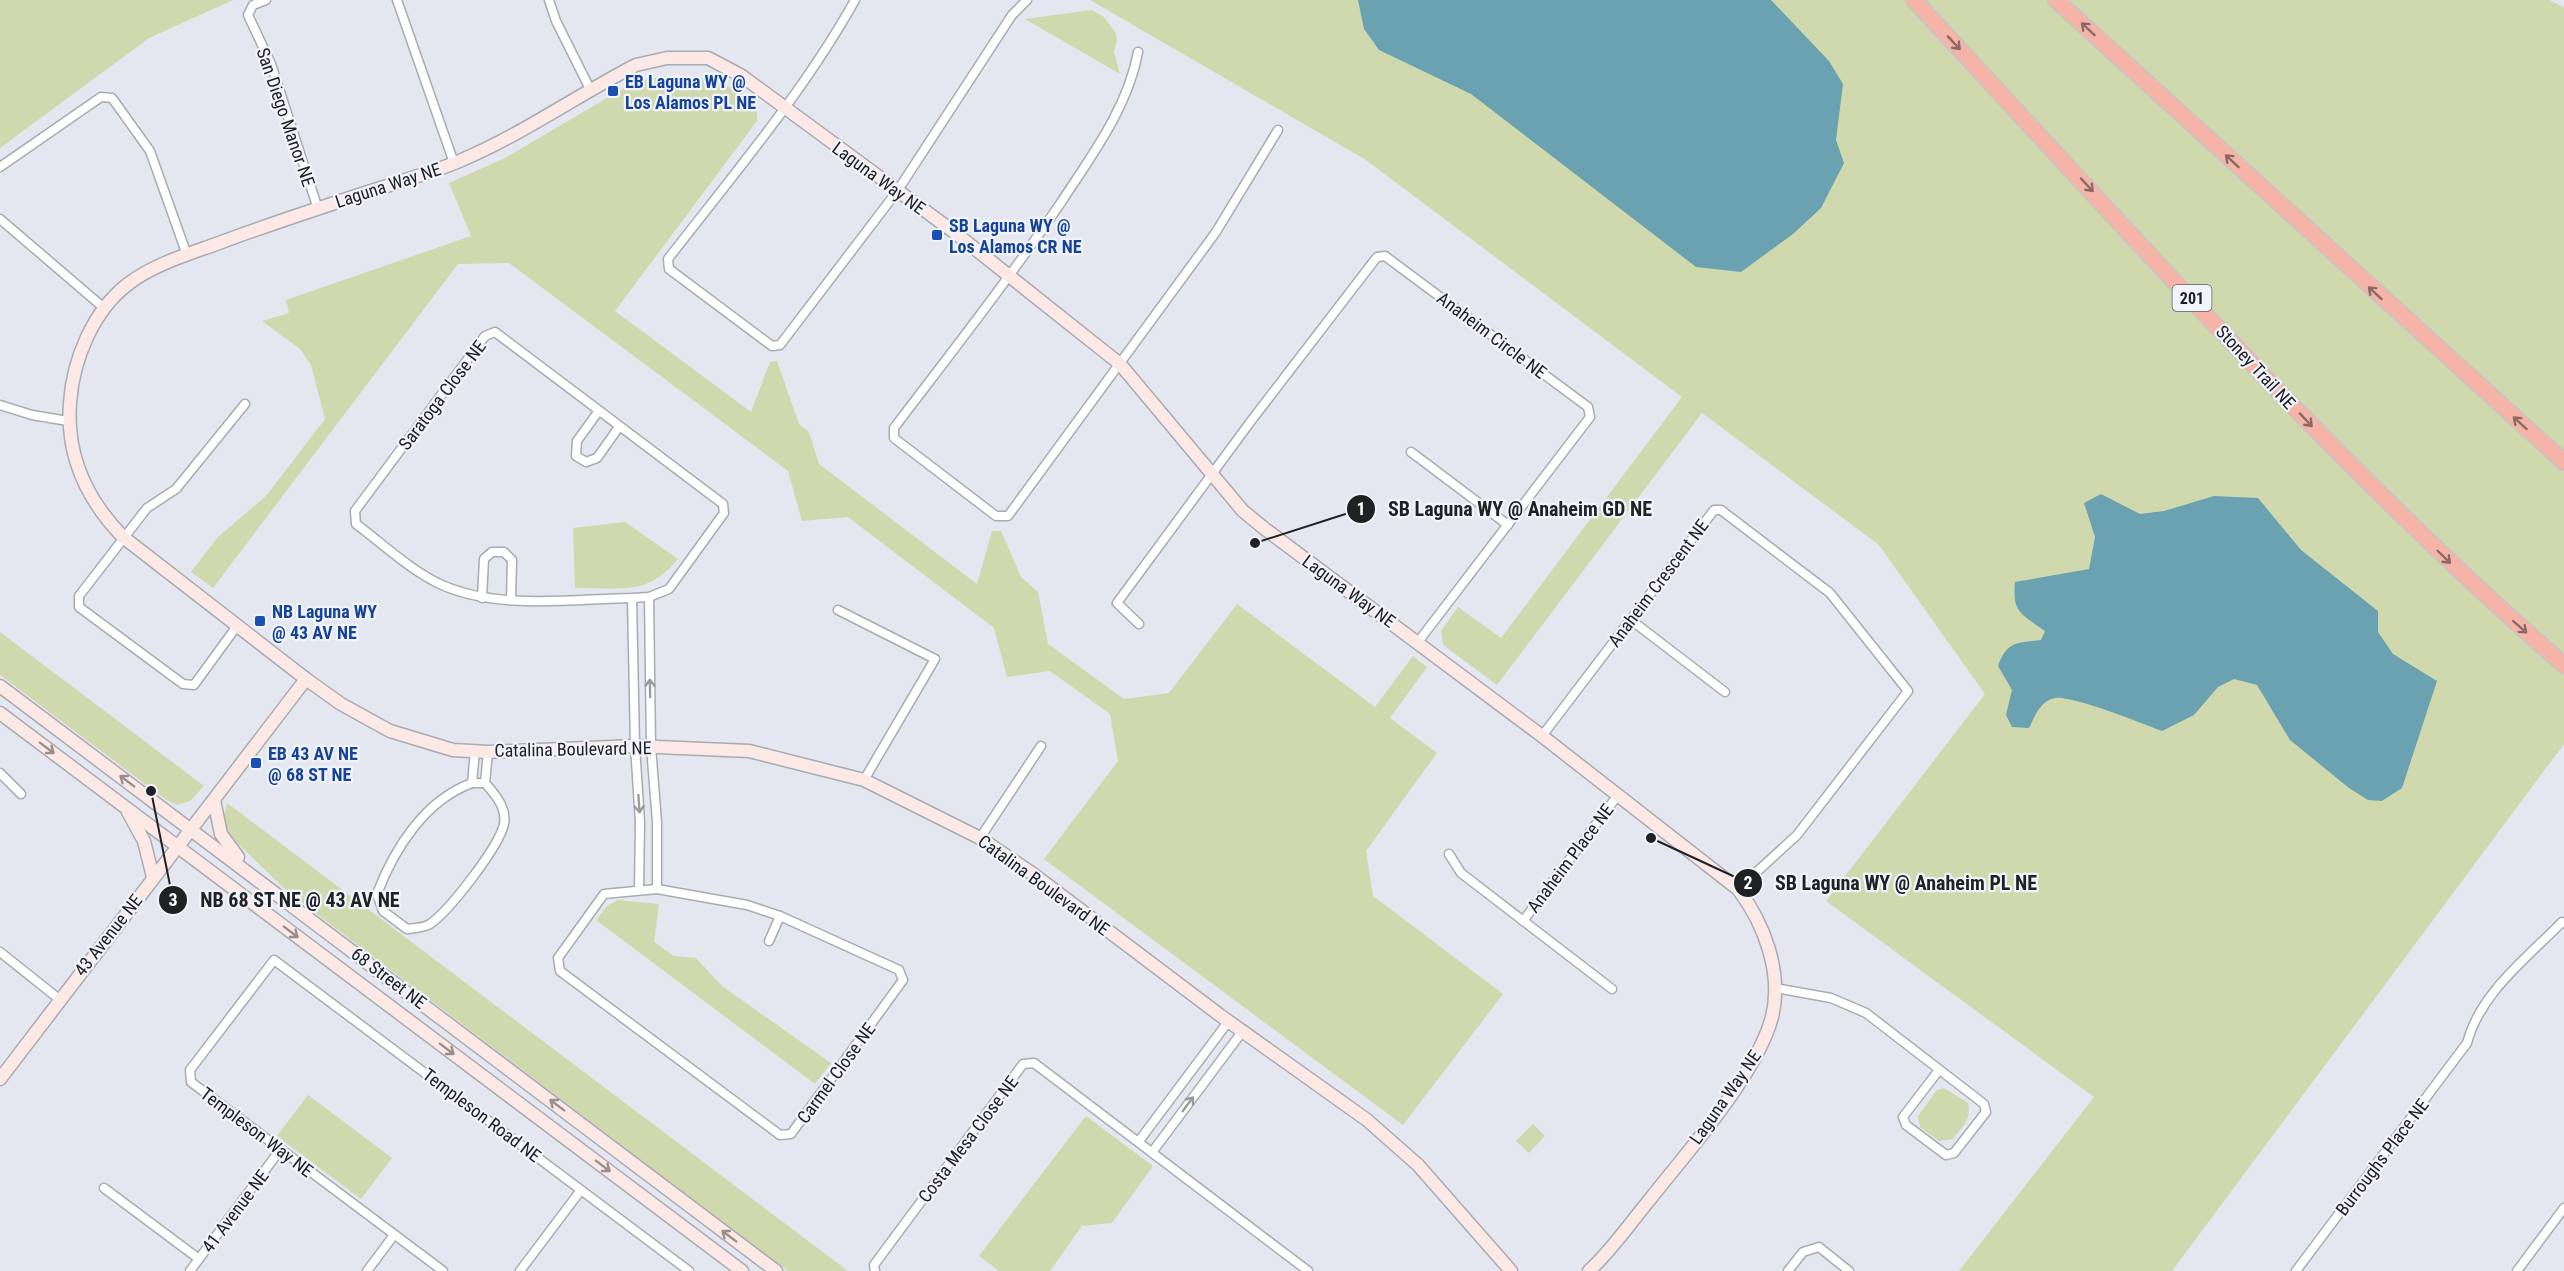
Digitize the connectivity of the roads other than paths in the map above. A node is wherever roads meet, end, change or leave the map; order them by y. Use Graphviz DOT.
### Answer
graph roads {
  1 [pos="266,0"];
  2 [pos="398,0"];
  3 [pos="549,0"];
  4 [pos="855,0"];
  5 [pos="1027,0"];
  6 [pos="1914,0"];
  7 [pos="2056,0"];
  8 [pos="1138,52"];
  9 [pos="590,89"];
  10 [pos="786,107"];
  11 [pos="1278,130"];
  12 [pos="454,164"];
  13 [pos="0,167"];
  14 [pos="898,190"];
  15 [pos="318,209"];
  16 [pos="0,219"];
  17 [pos="187,255"];
  18 [pos="1010,277"];
  19 [pos="104,308"];
  20 [pos="1120,364"];
  21 [pos="245,404"];
  22 [pos="0,405"];
  23 [pos="598,412"];
  24 [pos="68,421"];
  25 [pos="619,427"];
  26 [pos="1411,453"];
  27 [pos="2564,462"];
  28 [pos="1212,474"];
  29 [pos="1508,525"];
  30 [pos="123,537"];
  31 [pos="649,597"];
  32 [pos="482,598"];
  33 [pos="632,598"];
  34 [pos="510,599"];
  35 [pos="838,610"];
  36 [pos="1631,620"];
  37 [pos="1139,624"];
  38 [pos="237,626"];
  39 [pos="1418,642"];
  40 [pos="2564,665"];
  41 [pos="306,679"];
  42 [pos="0,686"];
  43 [pos="1725,692"];
  44 [pos="0,713"];
  45 [pos="1542,736"];
  46 [pos="635,746"];
  47 [pos="1041,746"];
  48 [pos="651,747"];
  49 [pos="475,751"];
  50 [pos="489,752"];
  51 [pos="0,773"];
  52 [pos="864,780"];
  53 [pos="472,783"];
  54 [pos="485,783"];
  55 [pos="21,794"];
  56 [pos="1618,795"];
  57 [pos="214,800"];
  58 [pos="124,806"];
  59 [pos="191,829"];
  60 [pos="980,838"];
  61 [pos="177,847"];
  62 [pos="1449,854"];
  63 [pos="252,874"];
  64 [pos="153,877"];
  65 [pos="657,889"];
  66 [pos="1738,889"];
  67 [pos="639,890"];
  68 [pos="780,916"];
  69 [pos="1523,921"];
  70 [pos="2564,923"];
  71 [pos="769,941"];
  72 [pos="0,952"];
  73 [pos="274,960"];
  74 [pos="1775,988"];
  75 [pos="1612,989"];
  76 [pos="59,999"];
  77 [pos="1228,1022"];
  78 [pos="1242,1032"];
  79 [pos="1939,1070"];
  80 [pos="0,1078"];
  81 [pos="1139,1141"];
  82 [pos="280,1150"];
  83 [pos="1153,1151"];
  84 [pos="104,1188"];
  85 [pos="581,1190"];
  86 [pos="2564,1208"];
  87 [pos="394,1235"];
  88 [pos="199,1259"];
  89 [pos="190,1271"];
  90 [pos="367,1271"];
  91 [pos="443,1271"];
  92 [pos="520,1271"];
  93 [pos="689,1271"];
  94 [pos="742,1271"];
  95 [pos="776,1271"];
  96 [pos="875,1271"];
  97 [pos="1308,1271"];
  98 [pos="1511,1271"];
  99 [pos="1589,1271"];
  100 [pos="1788,1271"];
  101 [pos="1849,1271"];
  102 [pos="2296,1271"];
  103 [pos="2517,1271"];
  1 -- 15 [label="street, San Diego Manor NE"];
  2 -- 12 [label="street"];
  3 -- 9 [label="street"];
  4 -- 10 [label="street"];
  5 -- 14 [label="street"];
  6 -- 40 [label="highway, Stoney Trail NE / 201, one-way"];
  27 -- 7 [label="highway, one-way"];
  8 -- 18 [label="street"];
  9 -- 10 [label="street, Laguna Way NE"];
  9 -- 12 [label="street, Laguna Way NE"];
  10 -- 14 [label="street, Laguna Way NE"];
  10 -- 14 [label="street"];
  11 -- 20 [label="street"];
  12 -- 15 [label="street, Laguna Way NE"];
  13 -- 17 [label="street"];
  14 -- 18 [label="street, Laguna Way NE"];
  15 -- 17 [label="street, Laguna Way NE"];
  16 -- 19 [label="street"];
  17 -- 19 [label="street, Laguna Way NE"];
  18 -- 20 [label="street, Laguna Way NE"];
  18 -- 20 [label="street"];
  19 -- 24 [label="street, Laguna Way NE"];
  20 -- 28 [label="street, Laguna Way NE"];
  21 -- 30 [label="street"];
  22 -- 24 [label="street"];
  23 -- 25 [label="street, Saratoga Close NE"];
  23 -- 25 [label="street"];
  23 -- 32 [label="street, Saratoga Close NE"];
  24 -- 30 [label="street, Laguna Way NE"];
  25 -- 31 [label="street, Saratoga Close NE"];
  26 -- 29 [label="street"];
  28 -- 29 [label="street, Anaheim Circle NE"];
  28 -- 37 [label="street"];
  28 -- 39 [label="street, Laguna Way NE"];
  29 -- 39 [label="street, Anaheim Circle NE"];
  30 -- 38 [label="street, Laguna Way NE"];
  30 -- 38 [label="street"];
  31 -- 33 [label="street, Saratoga Close NE"];
  48 -- 31 [label="street, one-way"];
  32 -- 34 [label="street, Saratoga Close NE"];
  32 -- 34 [label="street"];
  33 -- 34 [label="street, Saratoga Close NE"];
  33 -- 46 [label="street"];
  35 -- 52 [label="street"];
  36 -- 43 [label="street"];
  36 -- 45 [label="street, Anaheim Crescent NE"];
  36 -- 66 [label="street, Anaheim Crescent NE"];
  38 -- 41 [label="street, Laguna Way NE"];
  39 -- 45 [label="street, Laguna Way NE"];
  41 -- 49 [label="street, Catalina Boulevard NE"];
  41 -- 57 [label="street, 43 Avenue NE"];
  59 -- 42 [label="street, 68 Street NE, one-way"];
  44 -- 58 [label="street, 68 Street NE, one-way"];
  45 -- 56 [label="street, Laguna Way NE"];
  46 -- 48 [label="street, Catalina Boulevard NE"];
  46 -- 50 [label="street, Catalina Boulevard NE"];
  46 -- 67 [label="street, one-way"];
  47 -- 60 [label="street"];
  48 -- 52 [label="street, Catalina Boulevard NE"];
  48 -- 65 [label="street"];
  49 -- 50 [label="street, Catalina Boulevard NE"];
  49 -- 53 [label="street"];
  50 -- 54 [label="street"];
  51 -- 55 [label="street"];
  52 -- 60 [label="street, Catalina Boulevard NE"];
  53 -- 54 [label="street"];
  53 -- 54 [label="street"];
  56 -- 66 [label="street, Laguna Way NE"];
  56 -- 69 [label="street, Anaheim Place NE"];
  57 -- 59 [label="street, 43 Avenue NE"];
  57 -- 63 [label="street"];
  58 -- 61 [label="street, 68 Street NE"];
  58 -- 64 [label="street"];
  59 -- 61 [label="street, 43 Avenue NE"];
  59 -- 63 [label="street, 68 Street NE"];
  60 -- 77 [label="street, Catalina Boulevard NE"];
  61 -- 64 [label="street, 43 Avenue NE"];
  61 -- 94 [label="street, 68 Street NE, one-way"];
  62 -- 69 [label="street, Anaheim Place NE"];
  95 -- 63 [label="street, 68 Street NE, one-way"];
  64 -- 76 [label="street, 43 Avenue NE"];
  65 -- 67 [label="street, Carmel Close NE"];
  65 -- 68 [label="street, Carmel Close NE"];
  66 -- 74 [label="street, Laguna Way NE"];
  67 -- 68 [label="street, Carmel Close NE"];
  68 -- 71 [label="street"];
  69 -- 75 [label="street, Anaheim Place NE"];
  70 -- 102 [label="street, Burroughs Place NE"];
  72 -- 76 [label="street"];
  73 -- 82 [label="street, Templeson Way NE"];
  73 -- 85 [label="street, Templeson Road NE"];
  74 -- 79 [label="street"];
  74 -- 99 [label="street, Laguna Way NE"];
  76 -- 80 [label="street, 43 Avenue NE"];
  77 -- 78 [label="street, Catalina Boulevard NE"];
  77 -- 81 [label="street"];
  83 -- 78 [label="street, one-way"];
  78 -- 98 [label="street, Catalina Boulevard NE"];
  79 -- 79 [label="street"];
  81 -- 83 [label="street, Costa Mesa Close NE"];
  81 -- 96 [label="street, Costa Mesa Close NE"];
  82 -- 87 [label="street, Templeson Way NE"];
  82 -- 88 [label="street, 41 Avenue NE"];
  83 -- 97 [label="street, Costa Mesa Close NE"];
  84 -- 88 [label="street"];
  85 -- 92 [label="street"];
  85 -- 93 [label="street, Templeson Road NE"];
  86 -- 103 [label="street"];
  87 -- 90 [label="street"];
  87 -- 91 [label="street, Templeson Way NE"];
  88 -- 89 [label="street, 41 Avenue NE"];
  100 -- 101 [label="street"];
}
